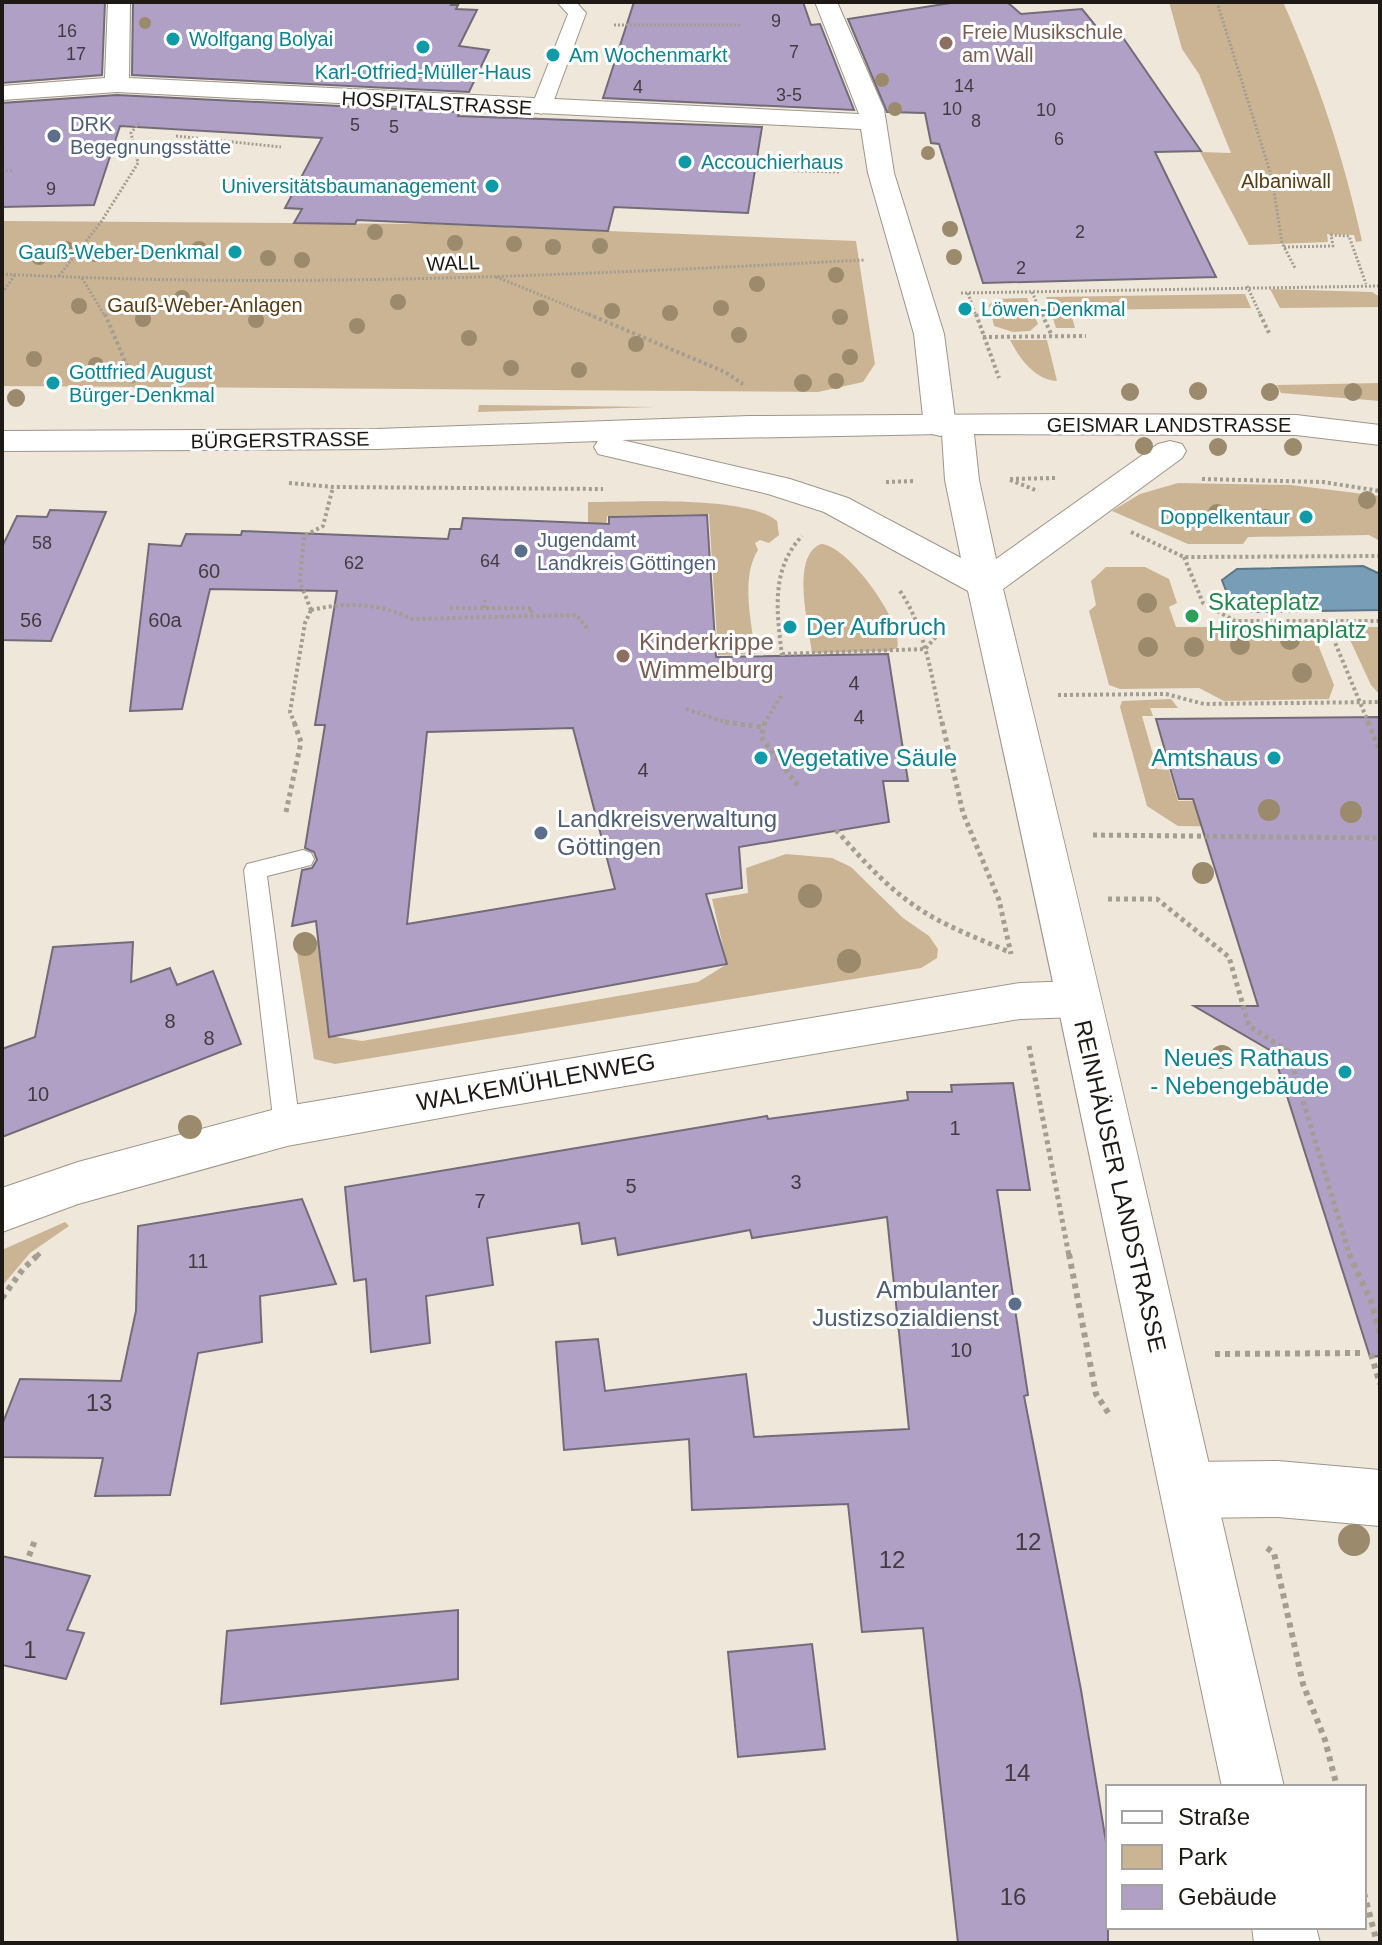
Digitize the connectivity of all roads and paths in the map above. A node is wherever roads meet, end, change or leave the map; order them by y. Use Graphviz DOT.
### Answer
graph roads {
  1 [pos="119,2"];
  2 [pos="566,2"];
  3 [pos="826,2"];
  4 [pos="1217,2"];
  5 [pos="573,23"];
  6 [pos="741,25"];
  7 [pos="117,85"];
  8 [pos="168,88"];
  9 [pos="2,93"];
  10 [pos="541,108"];
  11 [pos="873,122"];
  12 [pos="176,136"];
  13 [pos="4,146"];
  14 [pos="281,147"];
  15 [pos="2,153"];
  16 [pos="733,169"];
  17 [pos="2,170"];
  18 [pos="12,171"];
  19 [pos="881,173"];
  20 [pos="1284,247"];
  21 [pos="905,258"];
  22 [pos="1295,268"];
  23 [pos="2,274"];
  24 [pos="15,275"];
  25 [pos="494,276"];
  26 [pos="59,277"];
  27 [pos="82,278"];
  28 [pos="1366,284"];
  29 [pos="1247,286"];
  30 [pos="1380,286"];
  31 [pos="916,290"];
  32 [pos="1032,292"];
  33 [pos="2,293"];
  34 [pos="968,293"];
  35 [pos="1270,335"];
  36 [pos="1052,336"];
  37 [pos="1086,336"];
  38 [pos="983,337"];
  39 [pos="999,378"];
  40 [pos="751,390"];
  41 [pos="140,397"];
  42 [pos="557,434"];
  43 [pos="1380,435"];
  44 [pos="2,441"];
  45 [pos="951,451"];
  46 [pos="1170,451"];
  47 [pos="1380,459"];
  48 [pos="1131,478"];
  49 [pos="288,483"];
  50 [pos="875,484"];
  51 [pos="333,487"];
  52 [pos="606,489"];
  53 [pos="1380,491"];
  54 [pos="808,531"];
  55 [pos="1143,538"];
  56 [pos="1380,556"];
  57 [pos="1184,557"];
  58 [pos="896,585"];
  59 [pos="984,585"];
  60 [pos="485,600"];
  61 [pos="450,608"];
  62 [pos="484,608"];
  63 [pos="311,610"];
  64 [pos="531,616"];
  65 [pos="1326,621"];
  66 [pos="1380,621"];
  67 [pos="589,631"];
  68 [pos="925,649"];
  69 [pos="1009,695"];
  70 [pos="781,696"];
  71 [pos="1380,702"];
  72 [pos="1359,703"];
  73 [pos="686,709"];
  74 [pos="762,727"];
  75 [pos="1380,751"];
  76 [pos="798,786"];
  77 [pos="286,812"];
  78 [pos="836,830"];
  79 [pos="1041,833"];
  80 [pos="1380,838"];
  81 [pos="303,859"];
  82 [pos="1058,899"];
  83 [pos="999,900"];
  84 [pos="1010,953"];
  85 [pos="1079,999"];
  86 [pos="1020,1001"];
  87 [pos="287,1126"];
  88 [pos="2,1210"];
  89 [pos="1380,1333"];
  90 [pos="1362,1353"];
  91 [pos="1371,1354"];
  92 [pos="1158,1355"];
  93 [pos="1380,1384"];
  94 [pos="1113,1421"];
  95 [pos="1188,1490"];
  96 [pos="1380,1498"];
  97 [pos="35,1540"];
  98 [pos="1262,1544"];
  99 [pos="29,1556"];
  100 [pos="1253,1785"];
  101 [pos="1336,1785"];
  102 [pos="1366,1901"];
  103 [pos="1377,1943"];
  1 -- 7 [label="main road"];
  2 -- 5 [label="street"];
  3 -- 11 [label="main road, REINHÄUSER LANDSTRASSE"];
  4 -- 20 [label="path"];
  5 -- 6 [label="path"];
  5 -- 10 [label="street"];
  7 -- 8 [label="main road, HOSPITALSTRASSE"];
  7 -- 9 [label="main road, HOSPITALSTRASSE"];
  8 -- 10 [label="main road, HOSPITALSTRASSE"];
  8 -- 26 [label="path"];
  10 -- 11 [label="main road, HOSPITALSTRASSE"];
  11 -- 19 [label="main road, REINHÄUSER LANDSTRASSE"];
  12 -- 14 [label="path"];
  13 -- 15 [label="path"];
  16 -- 19 [label="path"];
  17 -- 18 [label="path"];
  19 -- 21 [label="main road, REINHÄUSER LANDSTRASSE"];
  20 -- 22 [label="path"];
  20 -- 28 [label="path"];
  21 -- 25 [label="path, WALL"];
  21 -- 31 [label="main road, REINHÄUSER LANDSTRASSE"];
  23 -- 24 [label="path, WALL"];
  24 -- 26 [label="path, WALL"];
  24 -- 33 [label="path"];
  25 -- 27 [label="path, WALL"];
  25 -- 40 [label="path"];
  26 -- 27 [label="path, WALL"];
  27 -- 41 [label="path"];
  28 -- 29 [label="path"];
  28 -- 30 [label="path"];
  29 -- 32 [label="path"];
  29 -- 35 [label="path"];
  31 -- 34 [label="path"];
  31 -- 45 [label="main road, REINHÄUSER LANDSTRASSE"];
  32 -- 34 [label="path"];
  32 -- 36 [label="path"];
  34 -- 38 [label="path"];
  36 -- 37 [label="path"];
  36 -- 38 [label="path"];
  38 -- 39 [label="path"];
  42 -- 44 [label="main road, BÜRGERSTRASSE"];
  42 -- 45 [label="main road, BÜRGERSTRASSE"];
  42 -- 59 [label="main road"];
  43 -- 45 [label="main road, GEISMAR LANDSTRASSE"];
  45 -- 46 [label="main road, GEISMAR LANDSTRASSE"];
  45 -- 48 [label="path"];
  45 -- 50 [label="path"];
  45 -- 59 [label="main road, REINHÄUSER LANDSTRASSE"];
  46 -- 47 [label="main road, GEISMAR LANDSTRASSE"];
  46 -- 48 [label="main road"];
  48 -- 53 [label="path"];
  48 -- 59 [label="main road"];
  49 -- 51 [label="path"];
  51 -- 52 [label="path"];
  51 -- 63 [label="path"];
  54 -- 68 [label="path"];
  55 -- 57 [label="path"];
  56 -- 57 [label="path"];
  57 -- 65 [label="path"];
  58 -- 68 [label="path"];
  59 -- 69 [label="main road, REINHÄUSER LANDSTRASSE"];
  60 -- 62 [label="path"];
  61 -- 62 [label="path"];
  62 -- 64 [label="path"];
  63 -- 64 [label="path"];
  63 -- 77 [label="path"];
  64 -- 67 [label="path"];
  65 -- 66 [label="path"];
  65 -- 72 [label="path"];
  68 -- 83 [label="path"];
  69 -- 72 [label="path"];
  69 -- 79 [label="main road, REINHÄUSER LANDSTRASSE"];
  70 -- 74 [label="path"];
  71 -- 72 [label="path"];
  72 -- 75 [label="path"];
  73 -- 74 [label="path"];
  74 -- 76 [label="path"];
  78 -- 84 [label="path"];
  79 -- 80 [label="path"];
  79 -- 82 [label="main road, REINHÄUSER LANDSTRASSE"];
  81 -- 87 [label="lane"];
  82 -- 83 [label="path"];
  82 -- 85 [label="main road, REINHÄUSER LANDSTRASSE"];
  82 -- 89 [label="path"];
  83 -- 84 [label="path"];
  84 -- 86 [label="path"];
  85 -- 86 [label="main road, WALKEMÜHLENWEG"];
  85 -- 92 [label="main road, REINHÄUSER LANDSTRASSE"];
  86 -- 87 [label="main road, WALKEMÜHLENWEG"];
  86 -- 94 [label="path"];
  87 -- 88 [label="main road, WALKEMÜHLENWEG"];
  90 -- 92 [label="path"];
  91 -- 93 [label="path"];
  92 -- 95 [label="main road, REINHÄUSER LANDSTRASSE"];
  95 -- 96 [label="main road"];
  95 -- 100 [label="main road, REINHÄUSER LANDSTRASSE"];
  97 -- 99 [label="path"];
  98 -- 101 [label="path"];
  102 -- 103 [label="path"];
}
